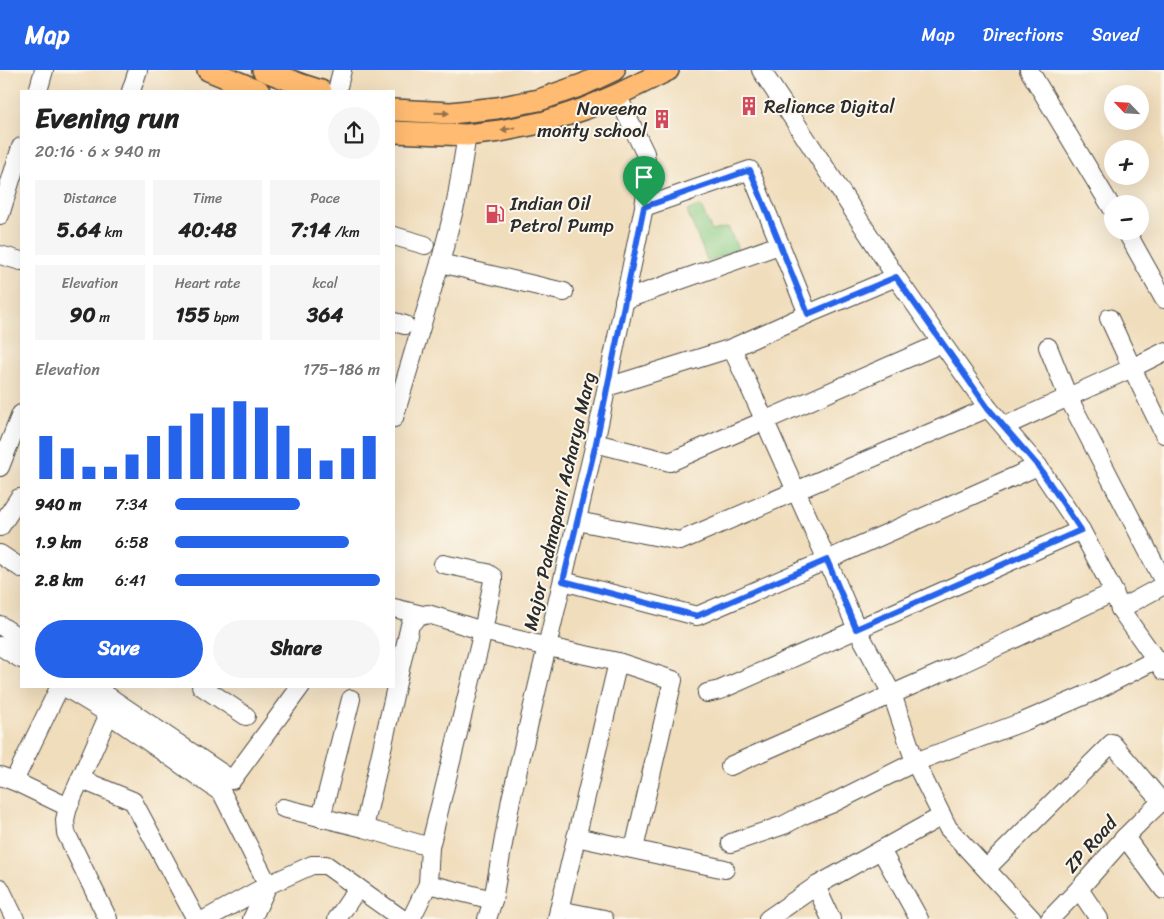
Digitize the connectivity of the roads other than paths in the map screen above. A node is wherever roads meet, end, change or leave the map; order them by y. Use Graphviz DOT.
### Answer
graph roads {
  1 [pos="44,70"];
  2 [pos="138,70"];
  3 [pos="208,70"];
  4 [pos="342,70"];
  5 [pos="614,70"];
  6 [pos="668,70"];
  7 [pos="761,70"];
  8 [pos="1029,70"];
  9 [pos="270,71"];
  10 [pos="38,90"];
  11 [pos="131,90"];
  12 [pos="257,90"];
  13 [pos="318,90"];
  14 [pos="337,90"];
  15 [pos="617,95"];
  16 [pos="395,110"];
  17 [pos="395,132"];
  18 [pos="467,135"];
  19 [pos="20,150"];
  20 [pos="1104,195"];
  21 [pos="644,207"];
  22 [pos="0,215"];
  23 [pos="395,236"];
  24 [pos="1131,240"];
  25 [pos="425,245"];
  26 [pos="779,245"];
  27 [pos="0,254"];
  28 [pos="20,261"];
  29 [pos="440,263"];
  30 [pos="896,277"];
  31 [pos="564,292"];
  32 [pos="1164,299"];
  33 [pos="624,300"];
  34 [pos="808,314"];
  35 [pos="1109,318"];
  36 [pos="942,343"];
  37 [pos="1048,347"];
  38 [pos="732,348"];
  39 [pos="1164,352"];
  40 [pos="1132,368"];
  41 [pos="607,387"];
  42 [pos="1068,398"];
  43 [pos="988,408"];
  44 [pos="395,415"];
  45 [pos="20,417"];
  46 [pos="764,421"];
  47 [pos="1005,426"];
  48 [pos="1164,434"];
  49 [pos="596,443"];
  50 [pos="1038,466"];
  51 [pos="0,467"];
  52 [pos="796,491"];
  53 [pos="20,499"];
  54 [pos="577,521"];
  55 [pos="0,527"];
  56 [pos="1081,530"];
  57 [pos="0,554"];
  58 [pos="827,560"];
  59 [pos="443,564"];
  60 [pos="20,567"];
  61 [pos="563,581"];
  62 [pos="1164,583"];
  63 [pos="1114,592"];
  64 [pos="395,608"];
  65 [pos="1120,610"];
  66 [pos="422,615"];
  67 [pos="0,624"];
  68 [pos="856,629"];
  69 [pos="483,631"];
  70 [pos="20,638"];
  71 [pos="0,646"];
  72 [pos="548,648"];
  73 [pos="20,659"];
  74 [pos="618,662"];
  75 [pos="1160,665"];
  76 [pos="60,688"];
  77 [pos="64,688"];
  78 [pos="95,688"];
  79 [pos="204,688"];
  80 [pos="300,688"];
  81 [pos="707,693"];
  82 [pos="892,694"];
  83 [pos="351,699"];
  84 [pos="109,714"];
  85 [pos="246,716"];
  86 [pos="915,762"];
  87 [pos="730,766"];
  88 [pos="7,778"];
  89 [pos="80,779"];
  90 [pos="1163,801"];
  91 [pos="68,807"];
  92 [pos="283,808"];
  93 [pos="942,816"];
  94 [pos="321,818"];
  95 [pos="364,828"];
  96 [pos="576,837"];
  97 [pos="1125,837"];
  98 [pos="731,843"];
  99 [pos="430,847"];
  100 [pos="634,849"];
  101 [pos="881,850"];
  102 [pos="726,869"];
  103 [pos="986,869"];
  104 [pos="428,884"];
  105 [pos="268,885"];
  106 [pos="816,886"];
  107 [pos="0,888"];
  108 [pos="358,888"];
  109 [pos="1079,889"];
  110 [pos="1164,890"];
  111 [pos="493,900"];
  112 [pos="558,915"];
  113 [pos="15,919"];
  114 [pos="108,919"];
  115 [pos="196,919"];
  116 [pos="206,919"];
  117 [pos="252,919"];
  118 [pos="337,919"];
  119 [pos="402,919"];
  120 [pos="411,919"];
  121 [pos="486,919"];
  122 [pos="604,919"];
  123 [pos="768,919"];
  124 [pos="831,919"];
  125 [pos="919,919"];
  126 [pos="1032,919"];
  127 [pos="1050,919"];
  128 [pos="1098,919"];
  1 -- 10 [label="street"];
  2 -- 11 [label="street"];
  3 -- 12 [label="main road"];
  4 -- 14 [label="street"];
  16 -- 5 [label="main road, one-way"];
  6 -- 15 [label="main road"];
  7 -- 30 [label="street"];
  8 -- 20 [label="street"];
  9 -- 13 [label="main road"];
  15 -- 18 [label="main road, one-way"];
  15 -- 21 [label="street, Major Padmapani Acharya Marg"];
  17 -- 18 [label="main road"];
  18 -- 29 [label="street"];
  19 -- 22 [label="street"];
  21 -- 26 [label="street"];
  21 -- 33 [label="street, Major Padmapani Acharya Marg"];
  23 -- 25 [label="street"];
  24 -- 32 [label="street"];
  26 -- 33 [label="street"];
  26 -- 34 [label="street"];
  27 -- 28 [label="street"];
  29 -- 31 [label="street"];
  29 -- 44 [label="street"];
  30 -- 34 [label="street"];
  30 -- 36 [label="street"];
  33 -- 41 [label="street, Major Padmapani Acharya Marg"];
  34 -- 38 [label="street"];
  35 -- 40 [label="street"];
  36 -- 43 [label="street"];
  36 -- 46 [label="street"];
  37 -- 42 [label="street"];
  38 -- 41 [label="street"];
  38 -- 46 [label="street"];
  39 -- 40 [label="street"];
  40 -- 42 [label="street"];
  40 -- 48 [label="street"];
  41 -- 49 [label="street, Major Padmapani Acharya Marg"];
  42 -- 47 [label="street"];
  42 -- 62 [label="street"];
  43 -- 47 [label="street"];
  43 -- 52 [label="street"];
  45 -- 51 [label="street"];
  46 -- 49 [label="street"];
  46 -- 52 [label="street"];
  47 -- 50 [label="street"];
  49 -- 54 [label="street, Major Padmapani Acharya Marg"];
  50 -- 56 [label="street"];
  50 -- 58 [label="street"];
  52 -- 54 [label="street"];
  52 -- 58 [label="street"];
  53 -- 55 [label="street"];
  54 -- 61 [label="street, Major Padmapani Acharya Marg"];
  56 -- 63 [label="street"];
  56 -- 68 [label="street"];
  57 -- 60 [label="street"];
  58 -- 61 [label="street"];
  58 -- 68 [label="street"];
  59 -- 69 [label="street"];
  61 -- 72 [label="street, Major Padmapani Acharya Marg"];
  62 -- 65 [label="street"];
  63 -- 65 [label="street"];
  63 -- 82 [label="street"];
  64 -- 66 [label="street"];
  65 -- 75 [label="street"];
  66 -- 69 [label="street"];
  66 -- 95 [label="street"];
  67 -- 70 [label="street"];
  68 -- 81 [label="street"];
  68 -- 82 [label="street"];
  69 -- 72 [label="street"];
  69 -- 99 [label="street"];
  71 -- 73 [label="street"];
  72 -- 74 [label="street"];
  72 -- 111 [label="street, Major Padmapani Acharya Marg"];
  74 -- 96 [label="street"];
  74 -- 100 [label="street"];
  75 -- 86 [label="street"];
  76 -- 88 [label="street"];
  77 -- 84 [label="street"];
  78 -- 80 [label="street"];
  79 -- 85 [label="street"];
  82 -- 86 [label="street"];
  82 -- 87 [label="street"];
  83 -- 94 [label="street"];
  84 -- 89 [label="street"];
  84 -- 105 [label="street"];
  86 -- 93 [label="street"];
  86 -- 98 [label="street"];
  88 -- 91 [label="street"];
  89 -- 91 [label="street"];
  89 -- 115 [label="street"];
  90 -- 97 [label="street, ZP Road"];
  90 -- 103 [label="street"];
  91 -- 114 [label="street"];
  92 -- 94 [label="street"];
  93 -- 101 [label="street"];
  93 -- 103 [label="street"];
  94 -- 95 [label="street"];
  95 -- 99 [label="street"];
  96 -- 100 [label="street"];
  96 -- 112 [label="street"];
  97 -- 109 [label="street, ZP Road"];
  97 -- 110 [label="street"];
  99 -- 104 [label="street"];
  100 -- 102 [label="street"];
  101 -- 106 [label="street"];
  101 -- 125 [label="street"];
  103 -- 126 [label="street"];
  104 -- 111 [label="street"];
  104 -- 120 [label="street"];
  105 -- 108 [label="street"];
  105 -- 116 [label="street"];
  105 -- 117 [label="street"];
  106 -- 123 [label="street"];
  106 -- 124 [label="street"];
  107 -- 113 [label="street"];
  108 -- 118 [label="street"];
  108 -- 119 [label="street"];
  109 -- 127 [label="street, ZP Road"];
  109 -- 128 [label="street"];
  111 -- 121 [label="street, Major Padmapani Acharya Marg"];
  112 -- 122 [label="street"];
}
